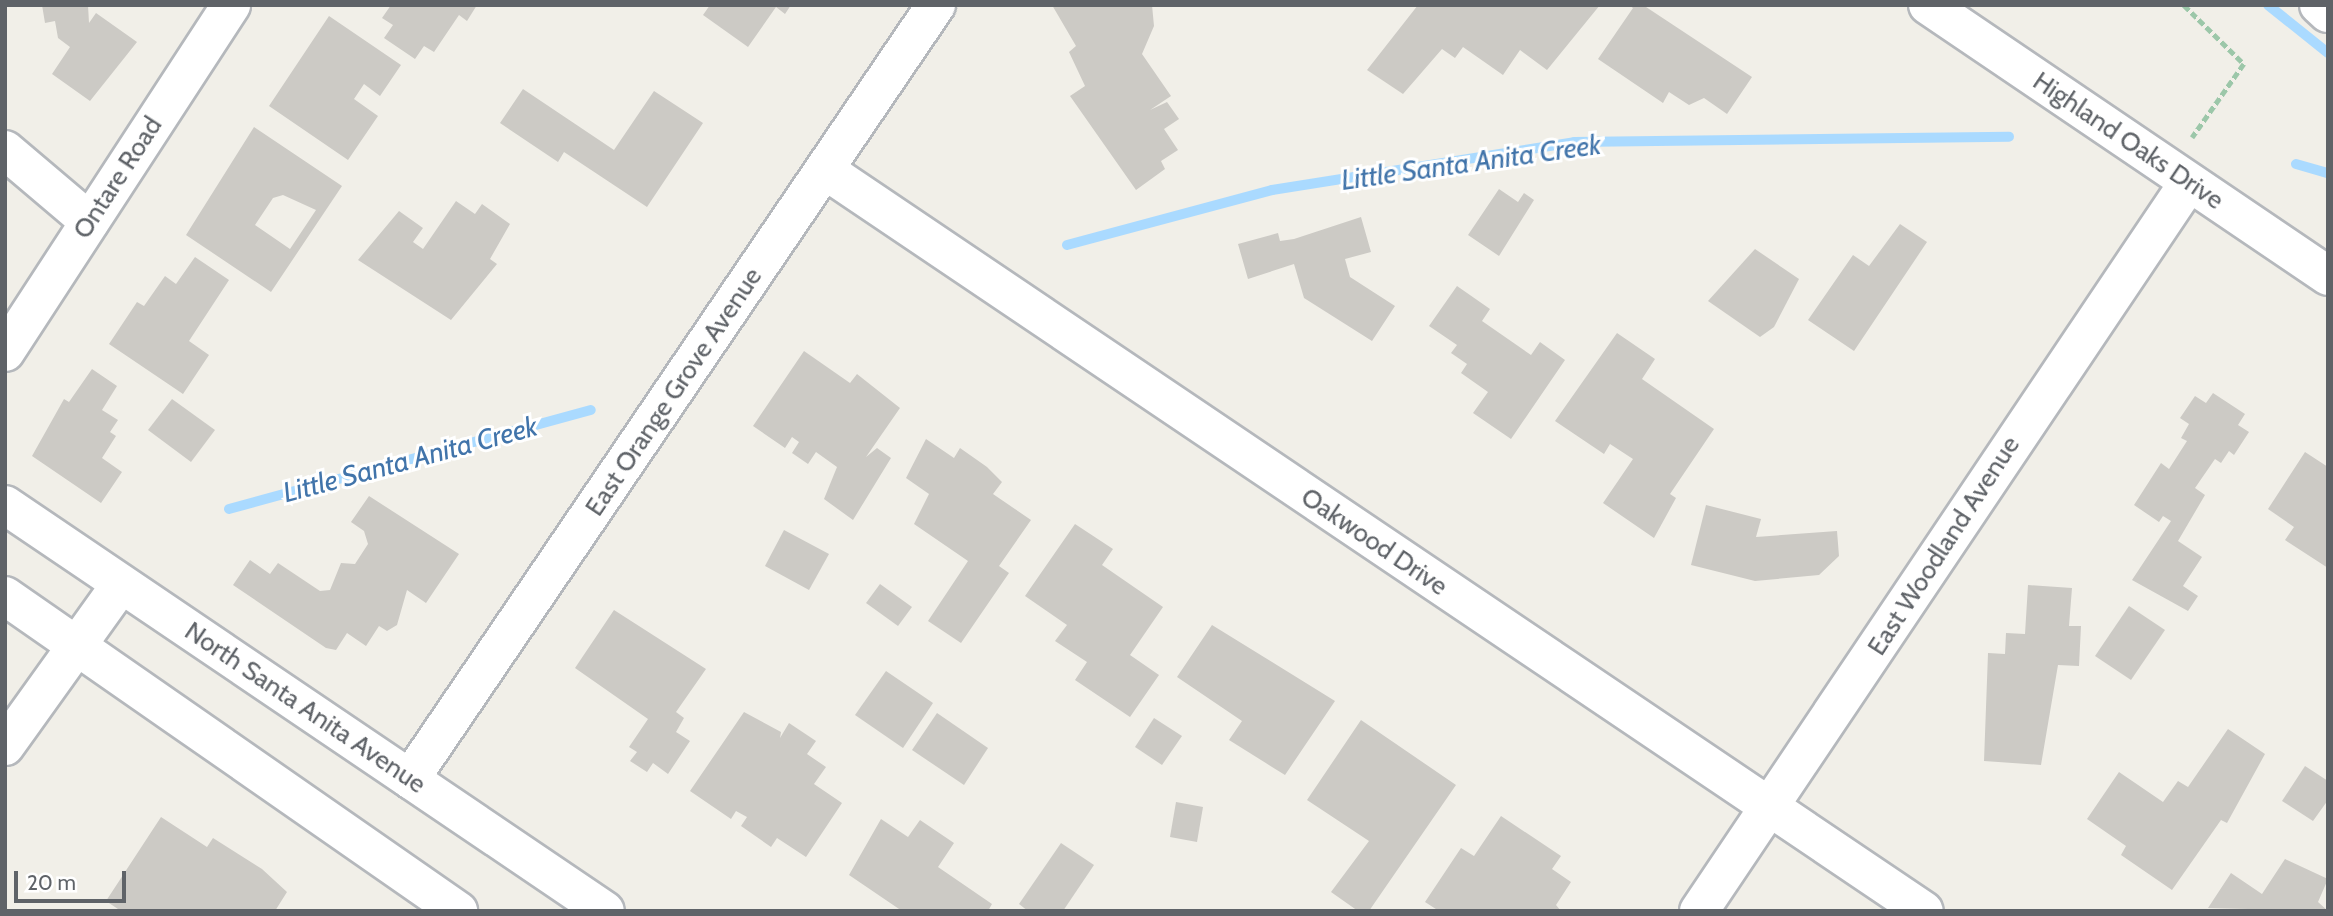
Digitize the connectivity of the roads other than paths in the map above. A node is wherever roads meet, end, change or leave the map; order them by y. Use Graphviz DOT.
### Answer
graph roads {
  1 [pos="231,5"];
  2 [pos="936,5"];
  3 [pos="1928,5"];
  4 [pos="2319,5"];
  5 [pos="2328,13"];
  6 [pos="5,150"];
  7 [pos="825,170"];
  8 [pos="2180,176"];
  9 [pos="90,222"];
  10 [pos="2328,276"];
  11 [pos="5,352"];
  12 [pos="5,505"];
  13 [pos="121,584"];
  14 [pos="5,596"];
  15 [pos="75,647"];
  16 [pos="5,746"];
  17 [pos="410,779"];
  18 [pos="1770,807"];
  19 [pos="458,911"];
  20 [pos="605,911"];
  21 [pos="1699,911"];
  22 [pos="1924,911"];
  1 -- 9 [label="street, Ontare Road"];
  2 -- 7 [label="street, East Orange Grove Avenue"];
  3 -- 8 [label="street, Highland Oaks Drive"];
  4 -- 5 [label="street"];
  6 -- 9 [label="street"];
  7 -- 17 [label="street, East Orange Grove Avenue"];
  7 -- 18 [label="street, Oakwood Drive"];
  8 -- 10 [label="street, Highland Oaks Drive"];
  8 -- 18 [label="street, East Woodland Avenue"];
  9 -- 11 [label="street, Ontare Road"];
  12 -- 13 [label="street, North Santa Anita Avenue"];
  13 -- 15 [label="street"];
  13 -- 17 [label="street, North Santa Anita Avenue"];
  14 -- 15 [label="street"];
  15 -- 16 [label="street"];
  15 -- 19 [label="street"];
  17 -- 20 [label="street, North Santa Anita Avenue"];
  18 -- 21 [label="street, East Woodland Avenue"];
  18 -- 22 [label="street, Oakwood Drive"];
}
